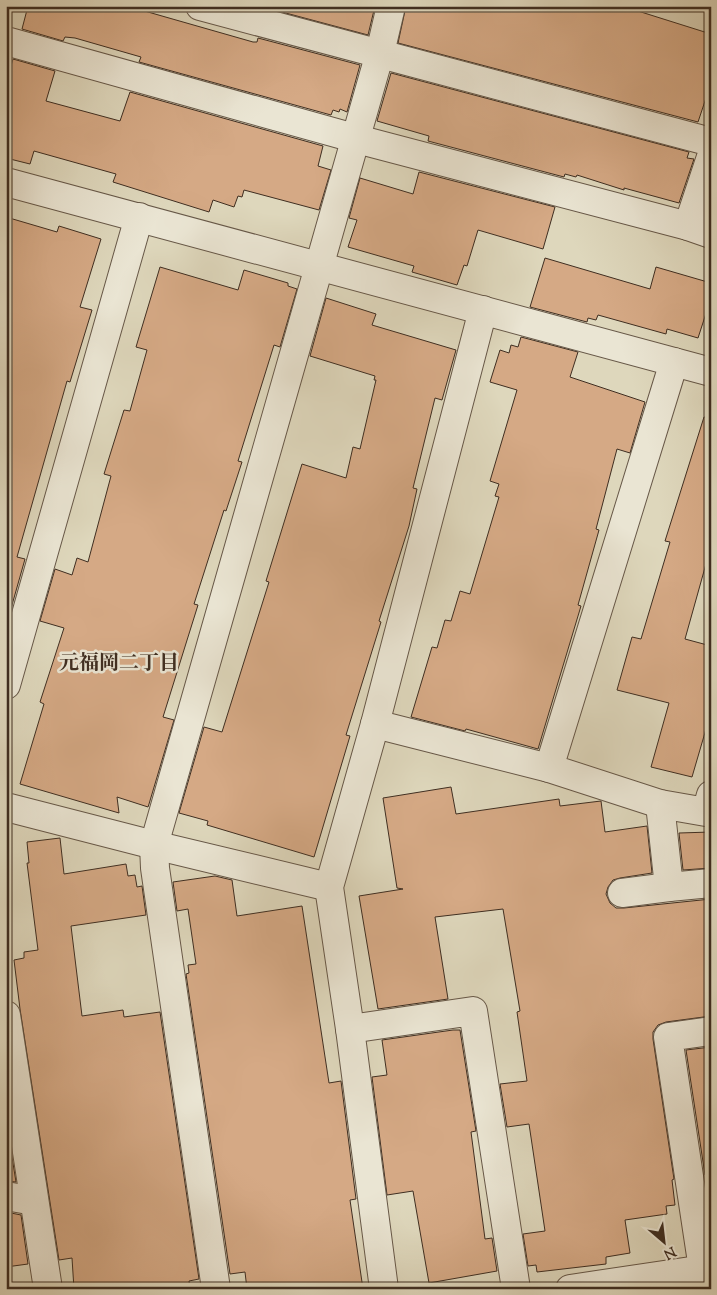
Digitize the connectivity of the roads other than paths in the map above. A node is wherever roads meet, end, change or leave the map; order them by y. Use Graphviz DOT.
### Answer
graph roads {
  1 [pos="200,6"];
  2 [pos="391,6"];
  3 [pos="6,41"];
  4 [pos="380,53"];
  5 [pos="355,138"];
  6 [pos="711,142"];
  7 [pos="711,157"];
  8 [pos="6,182"];
  9 [pos="139,218"];
  10 [pos="699,230"];
  11 [pos="318,266"];
  12 [pos="483,310"];
  13 [pos="674,362"];
  14 [pos="711,372"];
  15 [pos="6,685"];
  16 [pos="375,724"];
  17 [pos="549,768"];
  18 [pos="711,794"];
  19 [pos="660,804"];
  20 [pos="6,807"];
  21 [pos="154,845"];
  22 [pos="711,884"];
  23 [pos="329,887"];
  24 [pos="668,887"];
  25 [pos="622,893"];
  26 [pos="6,1015"];
  27 [pos="350,1029"];
  28 [pos="711,1031"];
  29 [pos="6,1196"];
  30 [pos="34,1201"];
  31 [pos="707,1268"];
  32 [pos="48,1289"];
  33 [pos="216,1289"];
  34 [pos="384,1289"];
  35 [pos="516,1289"];
  36 [pos="570,1289"];
  1 -- 4 [label="street"];
  2 -- 4 [label="street"];
  3 -- 5 [label="street"];
  4 -- 5 [label="street"];
  4 -- 6 [label="street"];
  5 -- 10 [label="street"];
  5 -- 11 [label="street"];
  7 -- 10 [label="street"];
  8 -- 9 [label="street"];
  9 -- 11 [label="street"];
  9 -- 15 [label="street"];
  11 -- 12 [label="street"];
  11 -- 21 [label="street"];
  12 -- 13 [label="street"];
  12 -- 16 [label="street"];
  13 -- 14 [label="street"];
  13 -- 17 [label="street"];
  16 -- 17 [label="street"];
  16 -- 23 [label="street"];
  17 -- 19 [label="street"];
  18 -- 19 [label="street"];
  19 -- 24 [label="street"];
  20 -- 21 [label="street"];
  21 -- 23 [label="street"];
  21 -- 33 [label="street"];
  22 -- 24 [label="street"];
  23 -- 27 [label="street"];
  24 -- 25 [label="street"];
  26 -- 30 [label="street"];
  27 -- 34 [label="street"];
  27 -- 35 [label="street"];
  28 -- 31 [label="street"];
  29 -- 30 [label="street"];
  30 -- 32 [label="street"];
  31 -- 36 [label="street"];
}
